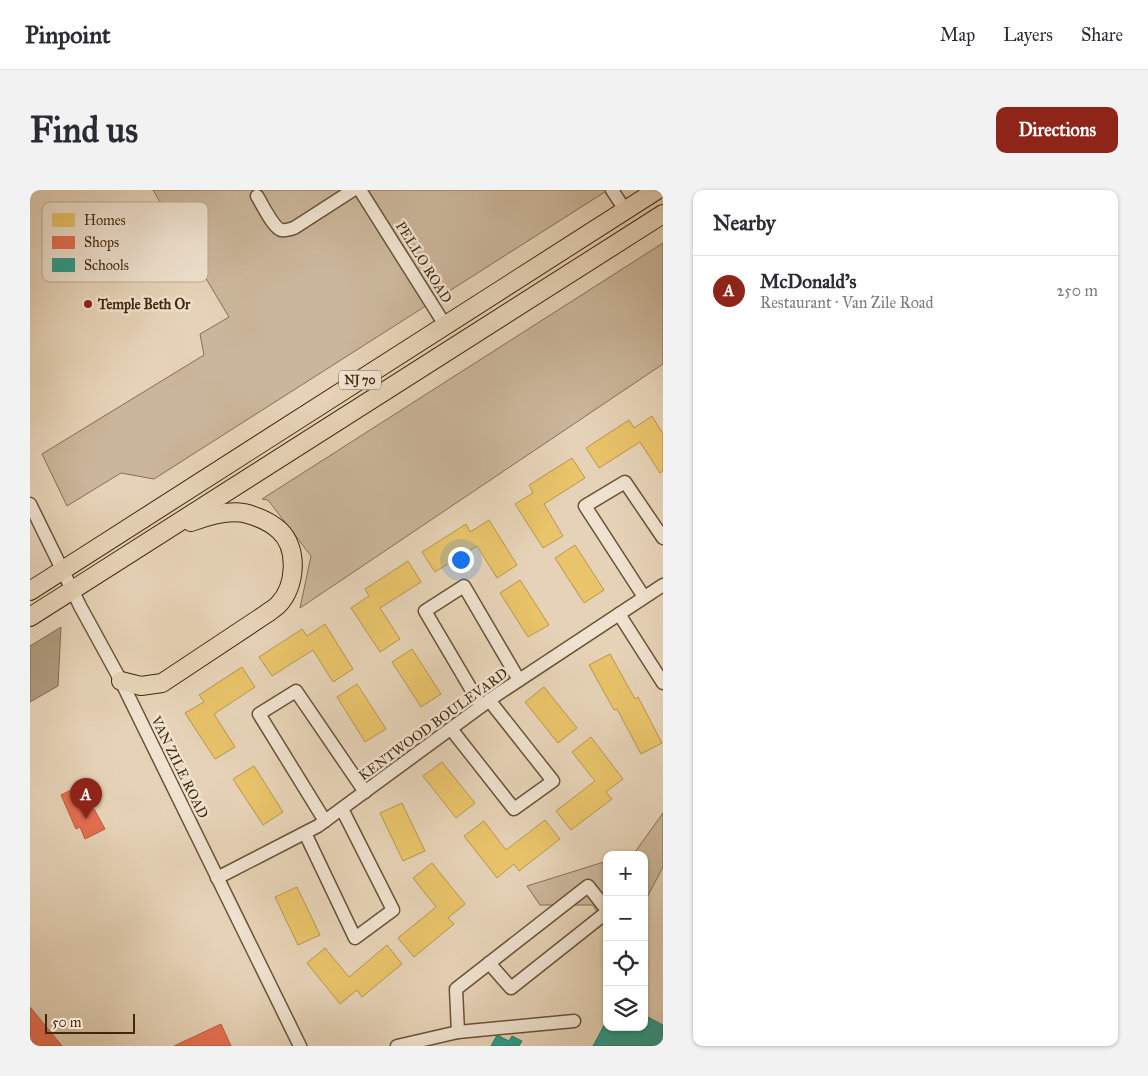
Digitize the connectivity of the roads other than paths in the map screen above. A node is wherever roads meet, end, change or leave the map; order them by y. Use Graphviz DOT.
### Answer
graph roads {
  1 [pos="353,190"];
  2 [pos="360,190"];
  3 [pos="612,190"];
  4 [pos="656,190"];
  5 [pos="257,196"];
  6 [pos="625,210"];
  7 [pos="663,214"];
  8 [pos="445,325"];
  9 [pos="30,504"];
  10 [pos="169,529"];
  11 [pos="663,538"];
  12 [pos="63,570"];
  13 [pos="662,587"];
  14 [pos="30,591"];
  15 [pos="73,591"];
  16 [pos="644,597"];
  17 [pos="619,614"];
  18 [pos="30,617"];
  19 [pos="519,680"];
  20 [pos="122,681"];
  21 [pos="663,683"];
  22 [pos="485,703"];
  23 [pos="451,728"];
  24 [pos="365,792"];
  25 [pos="342,808"];
  26 [pos="325,821"];
  27 [pos="305,833"];
  28 [pos="217,878"];
  29 [pos="603,906"];
  30 [pos="603,914"];
  31 [pos="489,963"];
  32 [pos="574,1022"];
  33 [pos="458,1032"];
  34 [pos="428,1043"];
  35 [pos="300,1046"];
  36 [pos="397,1046"];
  1 -- 5 [label="street"];
  2 -- 8 [label="street, PELLO ROAD"];
  3 -- 6 [label="street"];
  4 -- 6 [label="highway, NJ 70"];
  6 -- 8 [label="highway, NJ 70"];
  7 -- 10 [label="highway, NJ 70"];
  8 -- 12 [label="highway, NJ 70"];
  9 -- 12 [label="street, VAN ZILE ROAD"];
  10 -- 15 [label="highway, NJ 70"];
  10 -- 20 [label="highway"];
  11 -- 16 [label="street"];
  12 -- 14 [label="highway, NJ 70"];
  12 -- 15 [label="street, VAN ZILE ROAD"];
  13 -- 16 [label="street, KENTWOOD BOULEVARD"];
  15 -- 18 [label="highway, NJ 70"];
  15 -- 20 [label="street, VAN ZILE ROAD"];
  16 -- 17 [label="street, KENTWOOD BOULEVARD"];
  17 -- 19 [label="street, KENTWOOD BOULEVARD"];
  17 -- 21 [label="street"];
  19 -- 22 [label="street, KENTWOOD BOULEVARD"];
  19 -- 22 [label="street"];
  20 -- 28 [label="street, VAN ZILE ROAD"];
  22 -- 23 [label="street, KENTWOOD BOULEVARD"];
  22 -- 23 [label="street"];
  23 -- 24 [label="street, KENTWOOD BOULEVARD"];
  24 -- 25 [label="street, KENTWOOD BOULEVARD"];
  24 -- 26 [label="street"];
  25 -- 26 [label="street, KENTWOOD BOULEVARD"];
  25 -- 27 [label="street"];
  26 -- 27 [label="street, KENTWOOD BOULEVARD"];
  27 -- 28 [label="street, KENTWOOD BOULEVARD"];
  28 -- 35 [label="street, VAN ZILE ROAD"];
  29 -- 31 [label="street"];
  30 -- 31 [label="street"];
  31 -- 33 [label="street"];
  32 -- 33 [label="street"];
  33 -- 34 [label="street"];
  34 -- 36 [label="street"];
}
